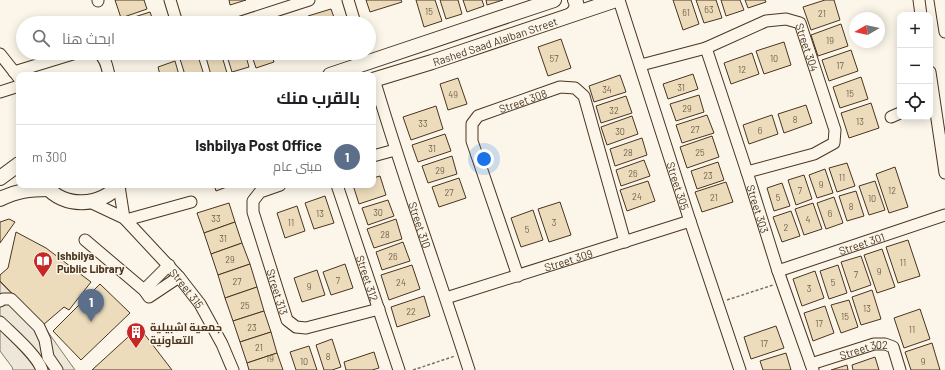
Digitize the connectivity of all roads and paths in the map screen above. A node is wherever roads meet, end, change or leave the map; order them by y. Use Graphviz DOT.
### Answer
graph roads {
  1 [pos="170,0"];
  2 [pos="309,0"];
  3 [pos="348,0"];
  4 [pos="554,0"];
  5 [pos="575,0"];
  6 [pos="616,0"];
  7 [pos="620,0"];
  8 [pos="919,0"];
  9 [pos="940,0"];
  10 [pos="282,4"];
  11 [pos="921,12"];
  12 [pos="572,14"];
  13 [pos="175,16"];
  14 [pos="254,16"];
  15 [pos="353,16"];
  16 [pos="945,32"];
  17 [pos="425,44"];
  18 [pos="706,48"];
  19 [pos="376,56"];
  20 [pos="2,60"];
  21 [pos="57,60"];
  22 [pos="105,60"];
  23 [pos="362,60"];
  24 [pos="432,62"];
  25 [pos="641,66"];
  26 [pos="24,72"];
  27 [pos="108,72"];
  28 [pos="336,72"];
  29 [pos="16,75"];
  30 [pos="376,79"];
  31 [pos="16,87"];
  32 [pos="376,90"];
  33 [pos="0,92"];
  34 [pos="933,107"];
  35 [pos="395,150"];
  36 [pos="376,155"];
  37 [pos="16,166"];
  38 [pos="747,172"];
  39 [pos="945,173"];
  40 [pos="0,178"];
  41 [pos="40,188"];
  42 [pos="48,188"];
  43 [pos="117,188"];
  44 [pos="119,188"];
  45 [pos="271,188"];
  46 [pos="338,188"];
  47 [pos="0,199"];
  48 [pos="90,202"];
  49 [pos="191,202"];
  50 [pos="945,215"];
  51 [pos="125,219"];
  52 [pos="690,221"];
  53 [pos="85,240"];
  54 [pos="625,242"];
  55 [pos="168,265"];
  56 [pos="778,271"];
  57 [pos="518,276"];
  58 [pos="179,277"];
  59 [pos="782,282"];
  60 [pos="146,294"];
  61 [pos="446,298"];
  62 [pos="0,301"];
  63 [pos="717,304"];
  64 [pos="379,309"];
  65 [pos="0,322"];
  66 [pos="464,353"];
  67 [pos="812,367"];
  68 [pos="42,370"];
  69 [pos="57,370"];
  70 [pos="233,370"];
  71 [pos="400,370"];
  72 [pos="413,370"];
  73 [pos="469,370"];
  74 [pos="740,370"];
  75 [pos="900,370"];
  1 -- 13 [label="street"];
  2 -- 10 [label="street"];
  3 -- 15 [label="street"];
  4 -- 17 [label="main road, Rashed Saad Alalban Street"];
  5 -- 12 [label="main road"];
  6 -- 12 [label="main road, Rashed Saad Alalban Street"];
  7 -- 25 [label="street, Street 305"];
  8 -- 11 [label="street"];
  9 -- 16 [label="street"];
  10 -- 14 [label="street"];
  12 -- 24 [label="main road, Rashed Saad Alalban Street"];
  17 -- 19 [label="main road, Rashed Saad Alalban Street"];
  17 -- 24 [label="main road"];
  18 -- 25 [label="street, Street 304"];
  18 -- 38 [label="street, Street 303"];
  18 -- 38 [label="street, Street 304"];
  20 -- 29 [label="street"];
  21 -- 26 [label="street"];
  22 -- 27 [label="street"];
  23 -- 28 [label="main road, Rashed Saad Alalban Street"];
  24 -- 30 [label="main road, Rashed Saad Alalban Street"];
  25 -- 52 [label="street, Street 305"];
  31 -- 33 [label="street"];
  32 -- 35 [label="street, Street 310"];
  34 -- 39 [label="street"];
  35 -- 36 [label="street"];
  35 -- 61 [label="street, Street 310"];
  37 -- 40 [label="main road"];
  38 -- 56 [label="street, Street 303"];
  41 -- 47 [label="main road"];
  42 -- 48 [label="main road"];
  43 -- 48 [label="main road"];
  44 -- 51 [label="street"];
  45 -- 64 [label="street, Street 313"];
  46 -- 64 [label="street, Street 312"];
  48 -- 51 [label="street, Street 315"];
  49 -- 51 [label="street"];
  50 -- 56 [label="street, Street 301"];
  51 -- 55 [label="street, Street 315"];
  52 -- 54 [label="street, Street 309"];
  52 -- 63 [label="street, Street 305"];
  53 -- 60 [label="street"];
  54 -- 57 [label="street, Street 309"];
  54 -- 57 [label="street, Street 308"];
  55 -- 58 [label="street, Street 315"];
  55 -- 60 [label="street"];
  56 -- 59 [label="street, Street 303"];
  57 -- 61 [label="street, Street 309"];
  58 -- 60 [label="street"];
  58 -- 70 [label="street, Street 315"];
  59 -- 63 [label="path"];
  59 -- 67 [label="street, Street 303"];
  61 -- 66 [label="street, Street 310"];
  62 -- 69 [label="street"];
  63 -- 74 [label="street, Street 305"];
  64 -- 71 [label="street, Street 312"];
  65 -- 68 [label="street"];
  66 -- 72 [label="path"];
  66 -- 73 [label="street, Street 310"];
  67 -- 75 [label="street, Street 302"];
}
